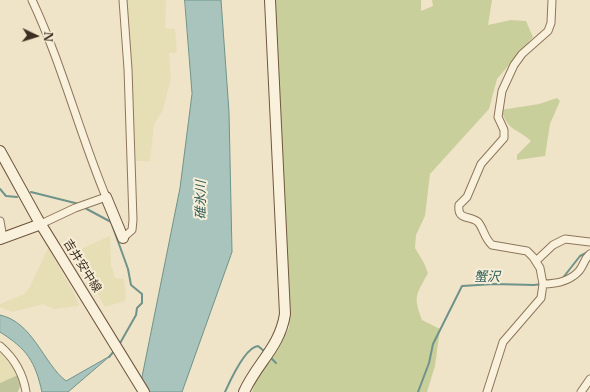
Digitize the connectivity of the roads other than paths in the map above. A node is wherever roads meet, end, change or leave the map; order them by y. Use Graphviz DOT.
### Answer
graph roads {
  1 [pos="32,0"];
  2 [pos="123,0"];
  3 [pos="270,0"];
  4 [pos="552,0"];
  5 [pos="0,151"];
  6 [pos="106,197"];
  7 [pos="0,222"];
  8 [pos="41,224"];
  9 [pos="1,238"];
  10 [pos="123,238"];
  11 [pos="590,242"];
  12 [pos="590,254"];
  13 [pos="536,261"];
  14 [pos="543,284"];
  15 [pos="0,346"];
  16 [pos="590,379"];
  17 [pos="26,392"];
  18 [pos="144,392"];
  19 [pos="244,392"];
  20 [pos="487,392"];
  21 [pos="582,392"];
  1 -- 6 [label="street"];
  2 -- 10 [label="street"];
  3 -- 19 [label="street"];
  4 -- 13 [label="street"];
  5 -- 8 [label="street, 吉井安中線"];
  6 -- 8 [label="street"];
  6 -- 10 [label="street"];
  7 -- 9 [label="street"];
  8 -- 9 [label="street"];
  8 -- 18 [label="street, 吉井安中線"];
  11 -- 13 [label="street"];
  12 -- 14 [label="street"];
  13 -- 14 [label="street"];
  14 -- 20 [label="street"];
  15 -- 17 [label="street"];
  16 -- 21 [label="street"];
}
